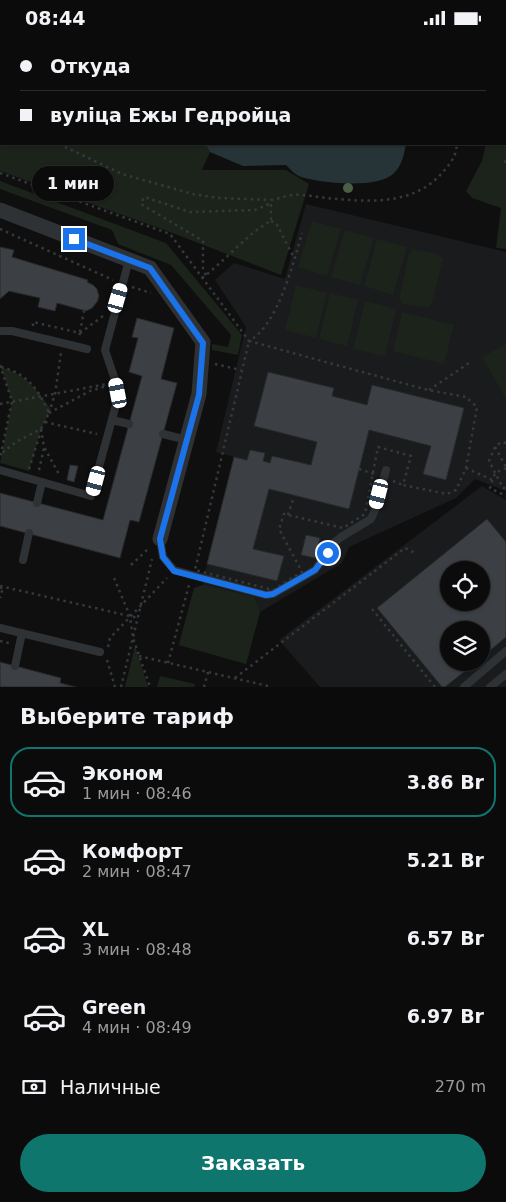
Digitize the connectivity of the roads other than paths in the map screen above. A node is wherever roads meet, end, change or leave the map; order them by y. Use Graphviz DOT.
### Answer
graph roads {
  1 [pos="0,210"];
  2 [pos="129,260"];
  3 [pos="0,331"];
  4 [pos="87,349"];
  5 [pos="112,420"];
  6 [pos="128,424"];
  7 [pos="163,434"];
  8 [pos="187,440"];
  9 [pos="0,470"];
  10 [pos="386,470"];
  11 [pos="42,482"];
  12 [pos="37,503"];
  13 [pos="29,533"];
  14 [pos="160,539"];
  15 [pos="22,560"];
  16 [pos="0,628"];
  17 [pos="22,633"];
  18 [pos="506,651"];
  19 [pos="103,653"];
  20 [pos="15,666"];
  21 [pos="506,674"];
  22 [pos="464,687"];
  23 [pos="490,687"];
  1 -- 2 [label="street"];
  2 -- 5 [label="lane"];
  2 -- 8 [label="street"];
  3 -- 4 [label="lane"];
  5 -- 6 [label="lane"];
  5 -- 11 [label="lane"];
  7 -- 8 [label="lane"];
  8 -- 14 [label="street"];
  9 -- 11 [label="lane"];
  10 -- 14 [label="lane"];
  11 -- 12 [label="lane"];
  13 -- 15 [label="lane"];
  16 -- 17 [label="lane"];
  17 -- 19 [label="lane"];
  17 -- 20 [label="lane"];
  18 -- 22 [label="lane"];
  21 -- 23 [label="lane"];
}
